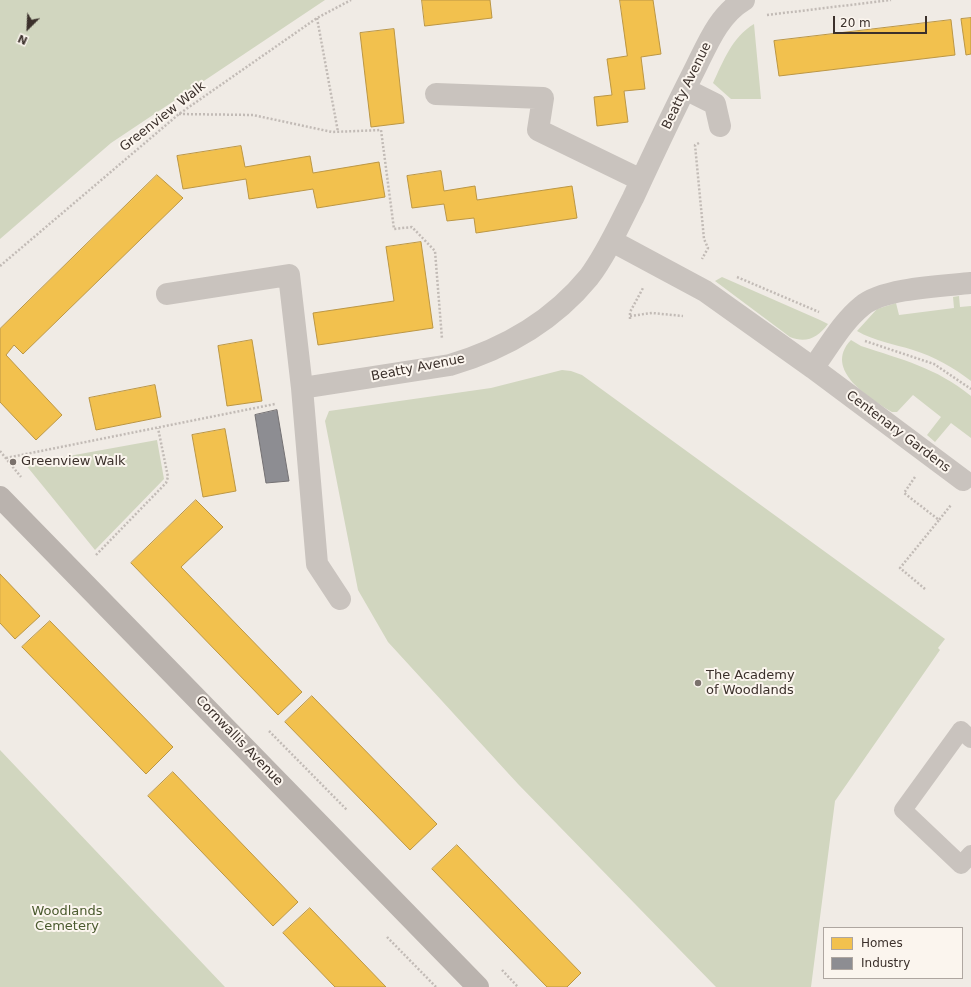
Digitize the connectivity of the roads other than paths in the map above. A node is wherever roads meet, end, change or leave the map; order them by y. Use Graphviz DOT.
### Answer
graph roads {
  1 [pos="744,0"];
  2 [pos="685,89"];
  3 [pos="436,94"];
  4 [pos="720,126"];
  5 [pos="641,180"];
  6 [pos="612,241"];
  7 [pos="971,283"];
  8 [pos="167,294"];
  9 [pos="813,368"];
  10 [pos="302,388"];
  11 [pos="963,480"];
  12 [pos="0,497"];
  13 [pos="340,599"];
  14 [pos="971,739"];
  15 [pos="971,854"];
  16 [pos="478,987"];
  1 -- 2 [label="street, Beatty Avenue"];
  2 -- 4 [label="street"];
  2 -- 5 [label="street, Beatty Avenue"];
  3 -- 5 [label="street"];
  5 -- 6 [label="street, Beatty Avenue"];
  6 -- 9 [label="street, Centenary Gardens"];
  6 -- 10 [label="street, Beatty Avenue"];
  7 -- 9 [label="street"];
  8 -- 10 [label="street"];
  9 -- 11 [label="street, Centenary Gardens"];
  10 -- 13 [label="street"];
  12 -- 16 [label="street, Cornwallis Avenue"];
  14 -- 15 [label="lane"];
}
